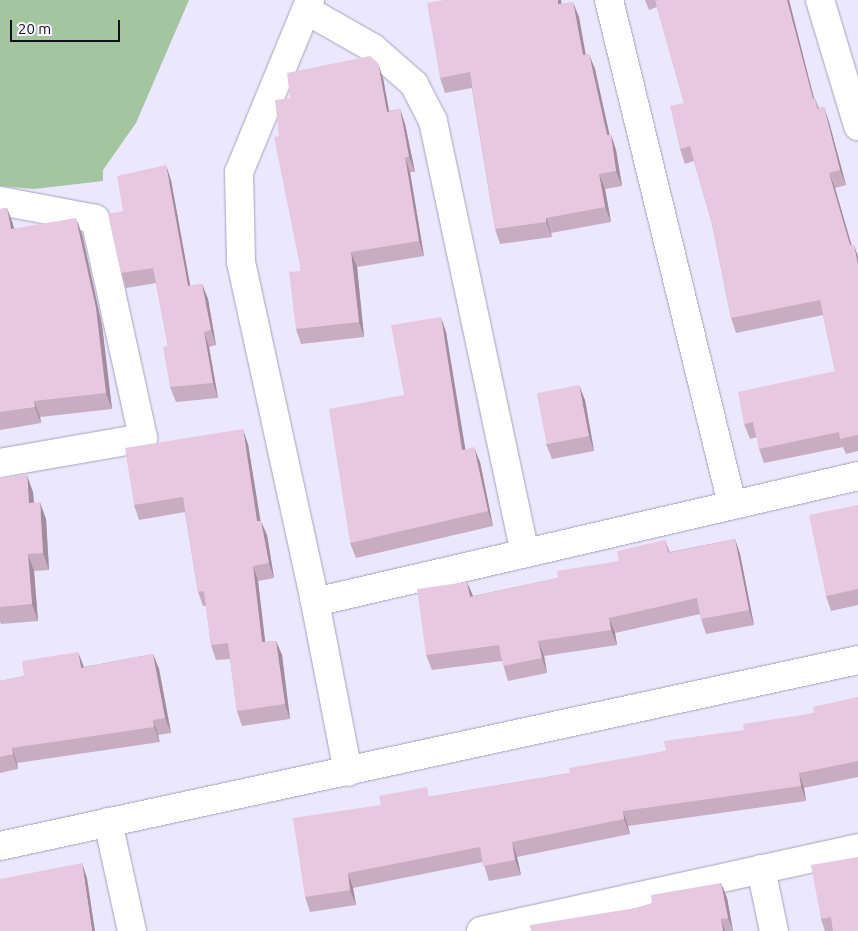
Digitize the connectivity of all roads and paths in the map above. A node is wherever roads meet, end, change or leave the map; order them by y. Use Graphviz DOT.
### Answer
graph roads {
  1 [pos="609,0"];
  2 [pos="820,0"];
  3 [pos="308,5"];
  4 [pos="858,126"];
  5 [pos="0,201"];
  6 [pos="0,463"];
  7 [pos="858,476"];
  8 [pos="732,504"];
  9 [pos="525,552"];
  10 [pos="315,602"];
  11 [pos="858,660"];
  12 [pos="348,772"];
  13 [pos="108,822"];
  14 [pos="0,846"];
  15 [pos="858,848"];
  16 [pos="761,869"];
  17 [pos="487,930"];
  18 [pos="132,931"];
  19 [pos="774,931"];
  1 -- 8 [label="street"];
  2 -- 4 [label="street"];
  3 -- 9 [label="street"];
  3 -- 10 [label="street"];
  5 -- 6 [label="street"];
  7 -- 8 [label="street"];
  8 -- 9 [label="street"];
  9 -- 10 [label="street"];
  10 -- 12 [label="street"];
  11 -- 12 [label="street"];
  12 -- 13 [label="street"];
  13 -- 14 [label="street"];
  13 -- 18 [label="street"];
  15 -- 16 [label="street"];
  16 -- 17 [label="street"];
  16 -- 19 [label="street"];
}
